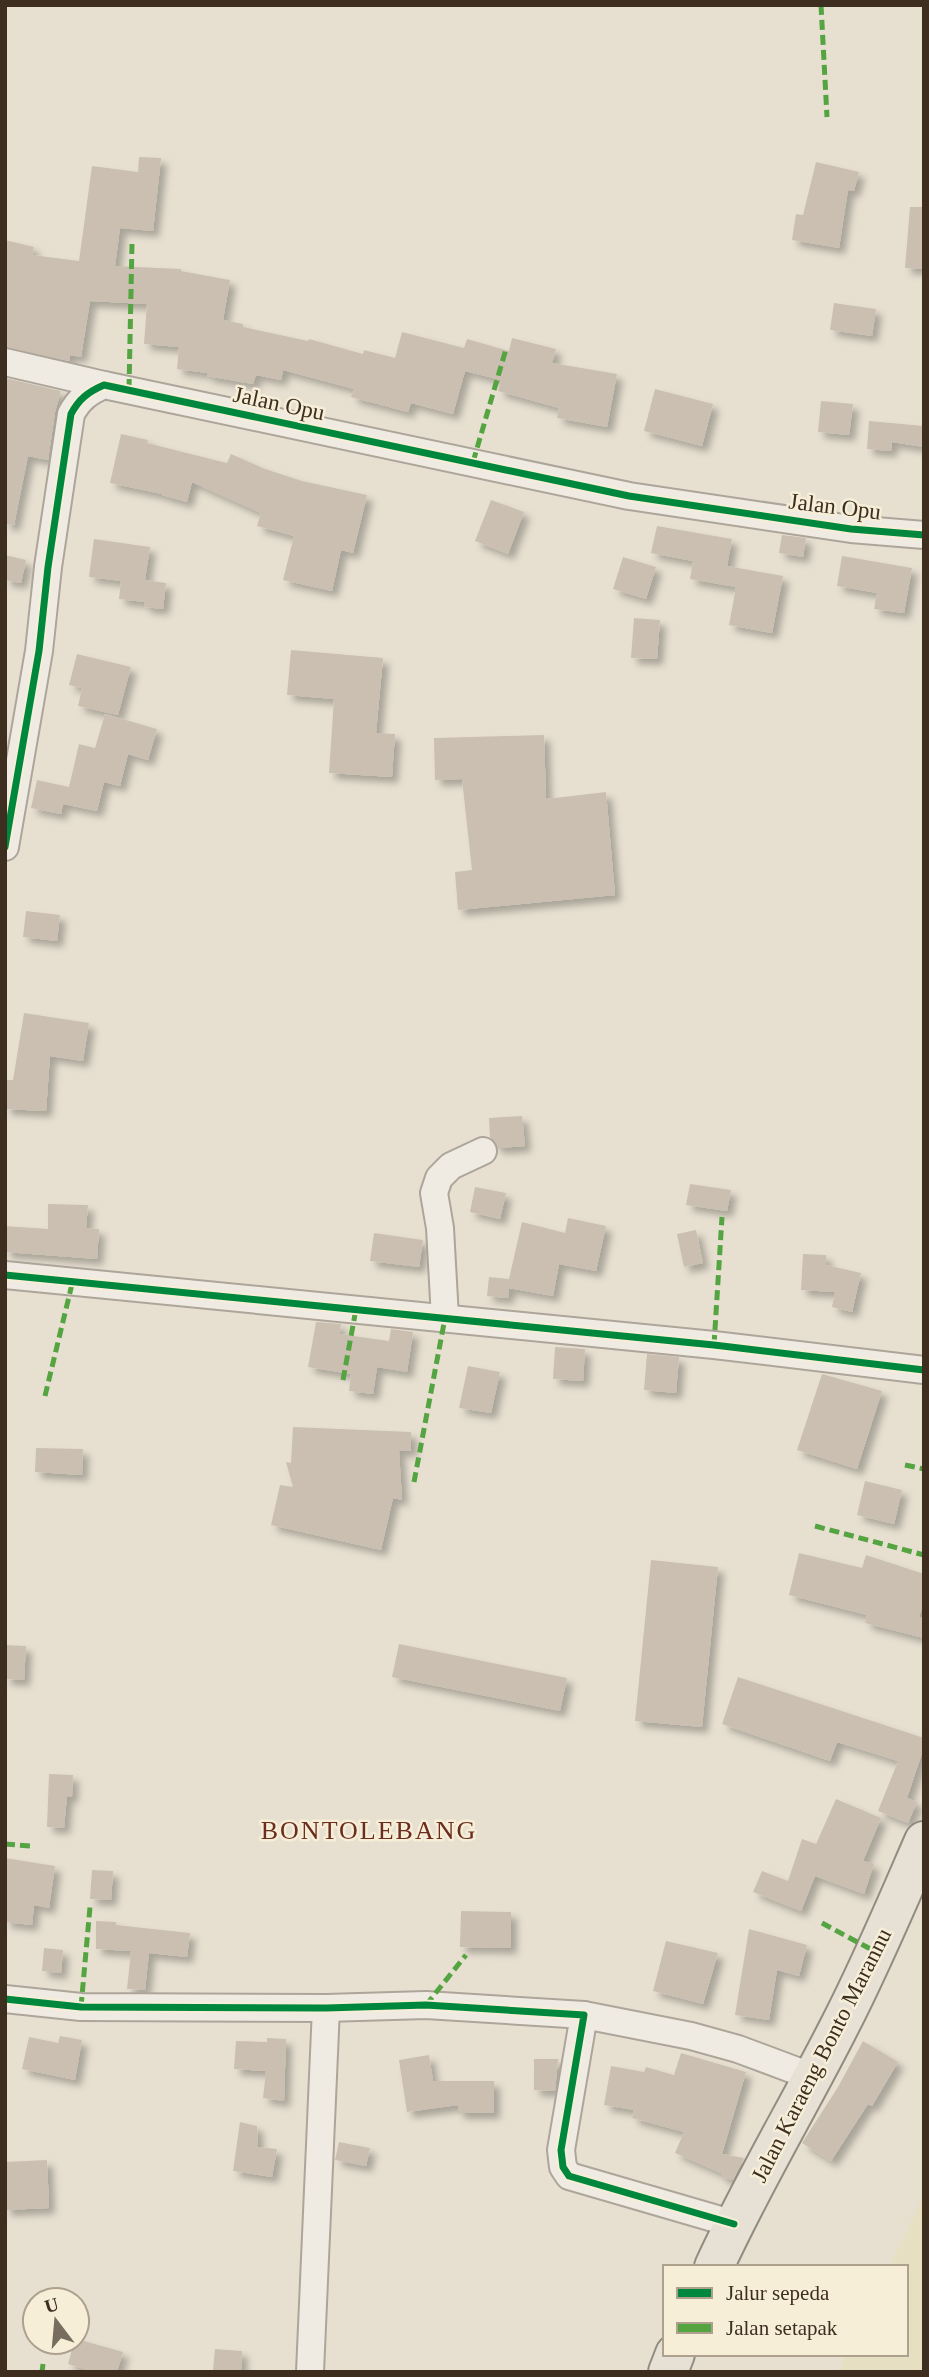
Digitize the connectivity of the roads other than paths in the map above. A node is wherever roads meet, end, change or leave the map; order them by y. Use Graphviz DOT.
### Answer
graph roads {
  1 [pos="5,362"];
  2 [pos="104,386"];
  3 [pos="924,535"];
  4 [pos="16,718"];
  5 [pos="5,846"];
  6 [pos="484,1151"];
  7 [pos="5,1275"];
  8 [pos="445,1318"];
  9 [pos="924,1370"];
  10 [pos="924,1841"];
  11 [pos="5,1999"];
  12 [pos="326,2008"];
  13 [pos="584,2015"];
  14 [pos="813,2077"];
  15 [pos="734,2224"];
  16 [pos="715,2265"];
  17 [pos="310,2372"];
  1 -- 2 [label="street, Jalan Opu"];
  2 -- 3 [label="street, Jalan Opu"];
  2 -- 4 [label="street"];
  4 -- 5 [label="street"];
  6 -- 8 [label="street"];
  7 -- 8 [label="street"];
  8 -- 9 [label="street"];
  10 -- 14 [label="main road, Jalan Karaeng Bonto Marannu"];
  11 -- 12 [label="street"];
  12 -- 13 [label="street"];
  12 -- 17 [label="street"];
  13 -- 14 [label="street"];
  13 -- 15 [label="street"];
  14 -- 15 [label="main road, Jalan Karaeng Bonto Marannu"];
  15 -- 16 [label="main road, Jalan Karaeng Bonto Marannu"];
}
